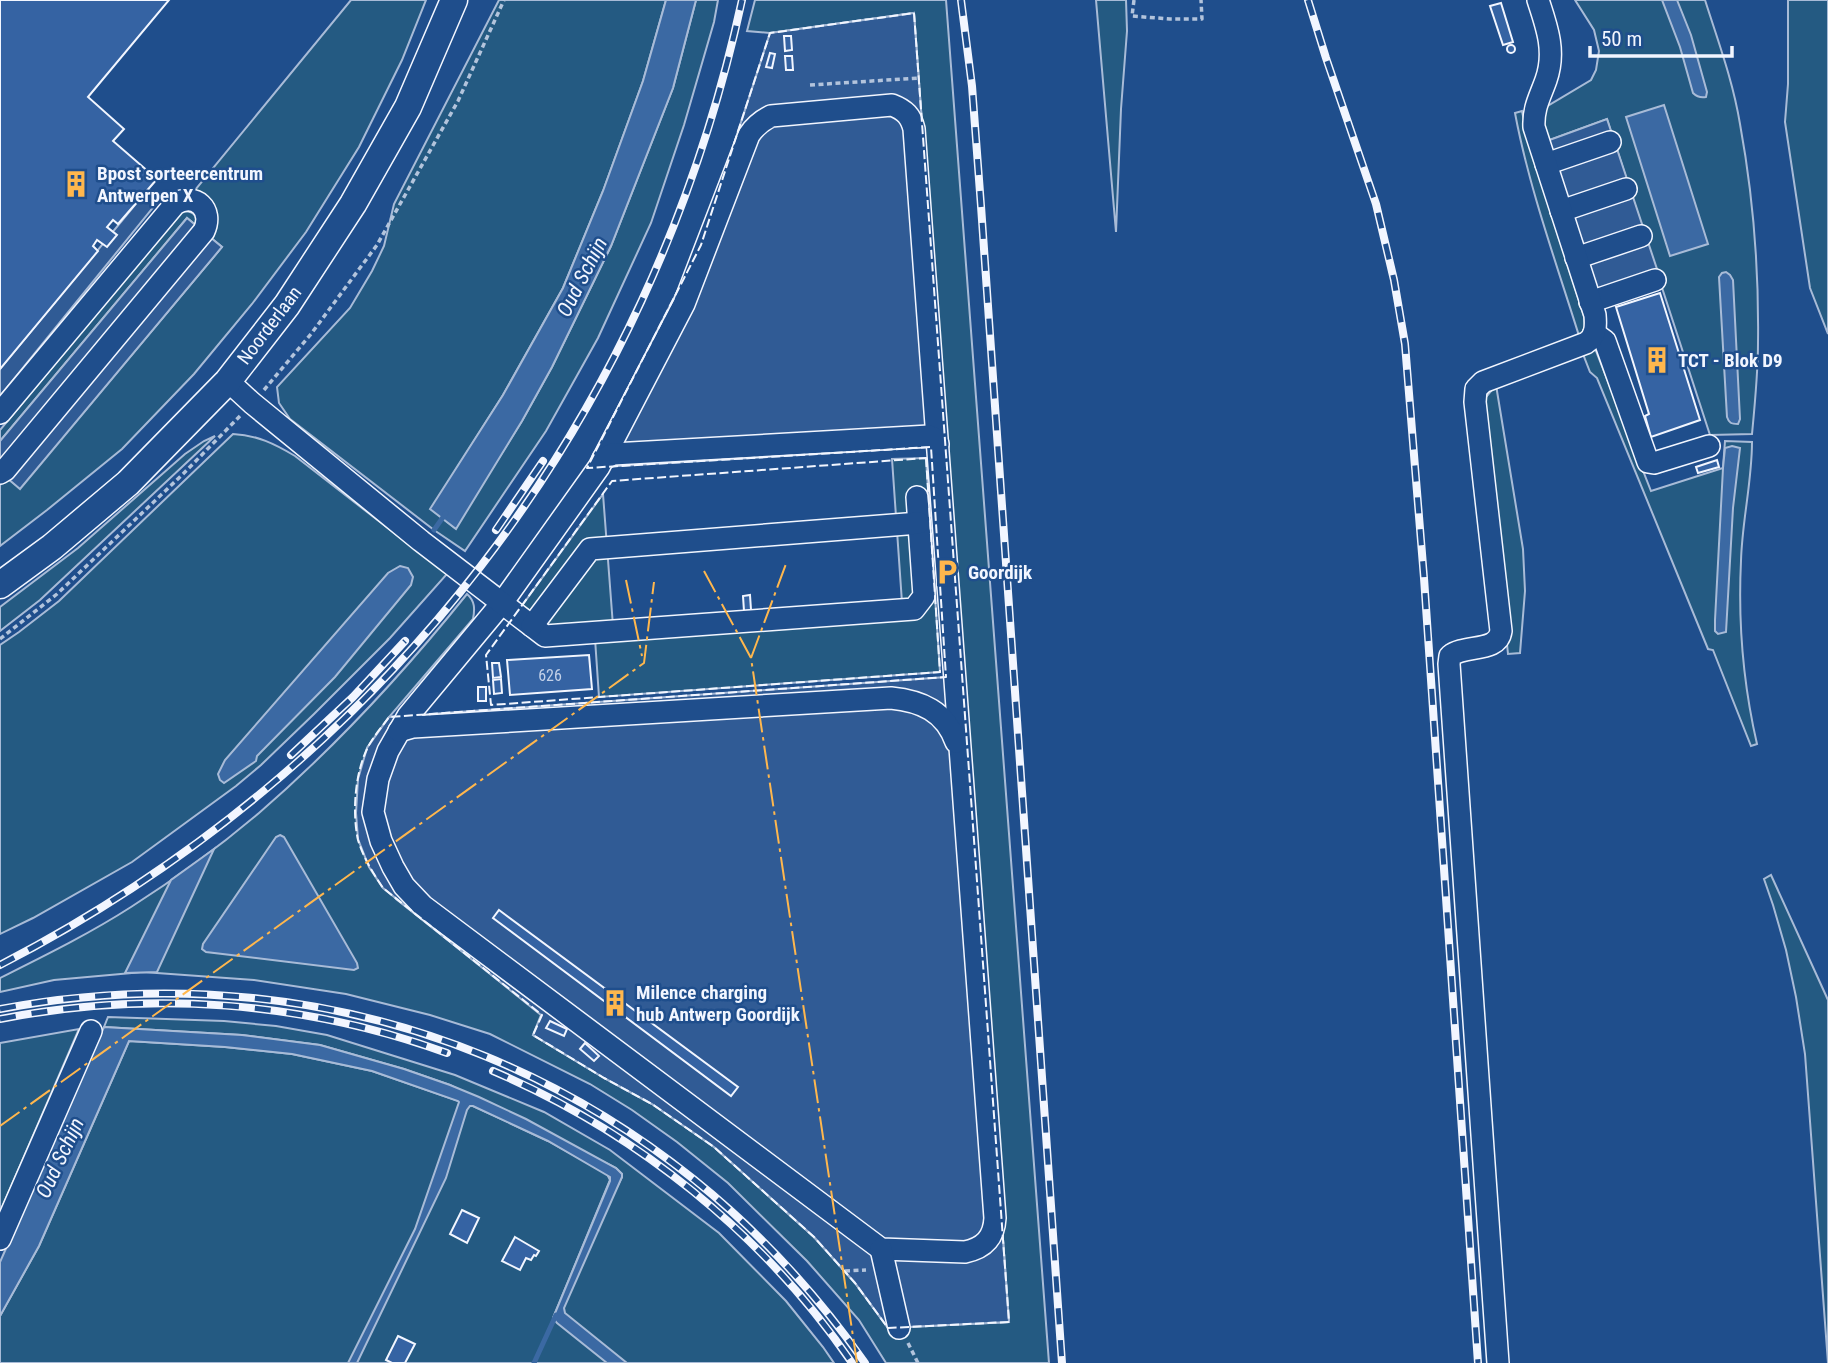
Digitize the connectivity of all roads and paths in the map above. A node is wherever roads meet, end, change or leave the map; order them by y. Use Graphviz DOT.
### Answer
graph roads {
  1 [pos="454,0"];
  2 [pos="1134,0"];
  3 [pos="1201,0"];
  4 [pos="1538,0"];
  5 [pos="919,78"];
  6 [pos="810,85"];
  7 [pos="1610,142"];
  8 [pos="1546,164"];
  9 [pos="1626,189"];
  10 [pos="1561,211"];
  11 [pos="1641,236"];
  12 [pos="1576,257"];
  13 [pos="1655,280"];
  14 [pos="1591,302"];
  15 [pos="1594,333"];
  16 [pos="228,381"];
  17 [pos="0,413"];
  18 [pos="938,444"];
  19 [pos="1709,446"];
  20 [pos="603,459"];
  21 [pos="0,473"];
  22 [pos="917,497"];
  23 [pos="919,523"];
  24 [pos="0,584"];
  25 [pos="502,603"];
  26 [pos="533,626"];
  27 [pos="400,731"];
  28 [pos="960,757"];
  29 [pos="92,1031"];
  30 [pos="0,1239"];
  31 [pos="881,1249"];
  32 [pos="899,1328"];
  33 [pos="1498,1363"];
  1 -- 16 [label="main road, Noorderlaan"];
  2 -- 3 [label="path"];
  4 -- 8 [label="street"];
  5 -- 6 [label="path"];
  7 -- 8 [label="street"];
  8 -- 10 [label="street"];
  9 -- 10 [label="street"];
  10 -- 12 [label="street"];
  11 -- 12 [label="street"];
  12 -- 14 [label="street"];
  13 -- 14 [label="street"];
  14 -- 15 [label="street"];
  15 -- 19 [label="street"];
  15 -- 33 [label="street"];
  16 -- 24 [label="main road, Noorderlaan"];
  16 -- 25 [label="street"];
  17 -- 21 [label="street"];
  18 -- 20 [label="street"];
  18 -- 20 [label="street"];
  18 -- 28 [label="street"];
  20 -- 25 [label="street"];
  22 -- 23 [label="street"];
  23 -- 26 [label="street"];
  23 -- 26 [label="street"];
  25 -- 26 [label="street"];
  25 -- 27 [label="street"];
  27 -- 28 [label="street"];
  27 -- 31 [label="street"];
  28 -- 31 [label="street"];
  29 -- 30 [label="street"];
  31 -- 32 [label="street"];
}
